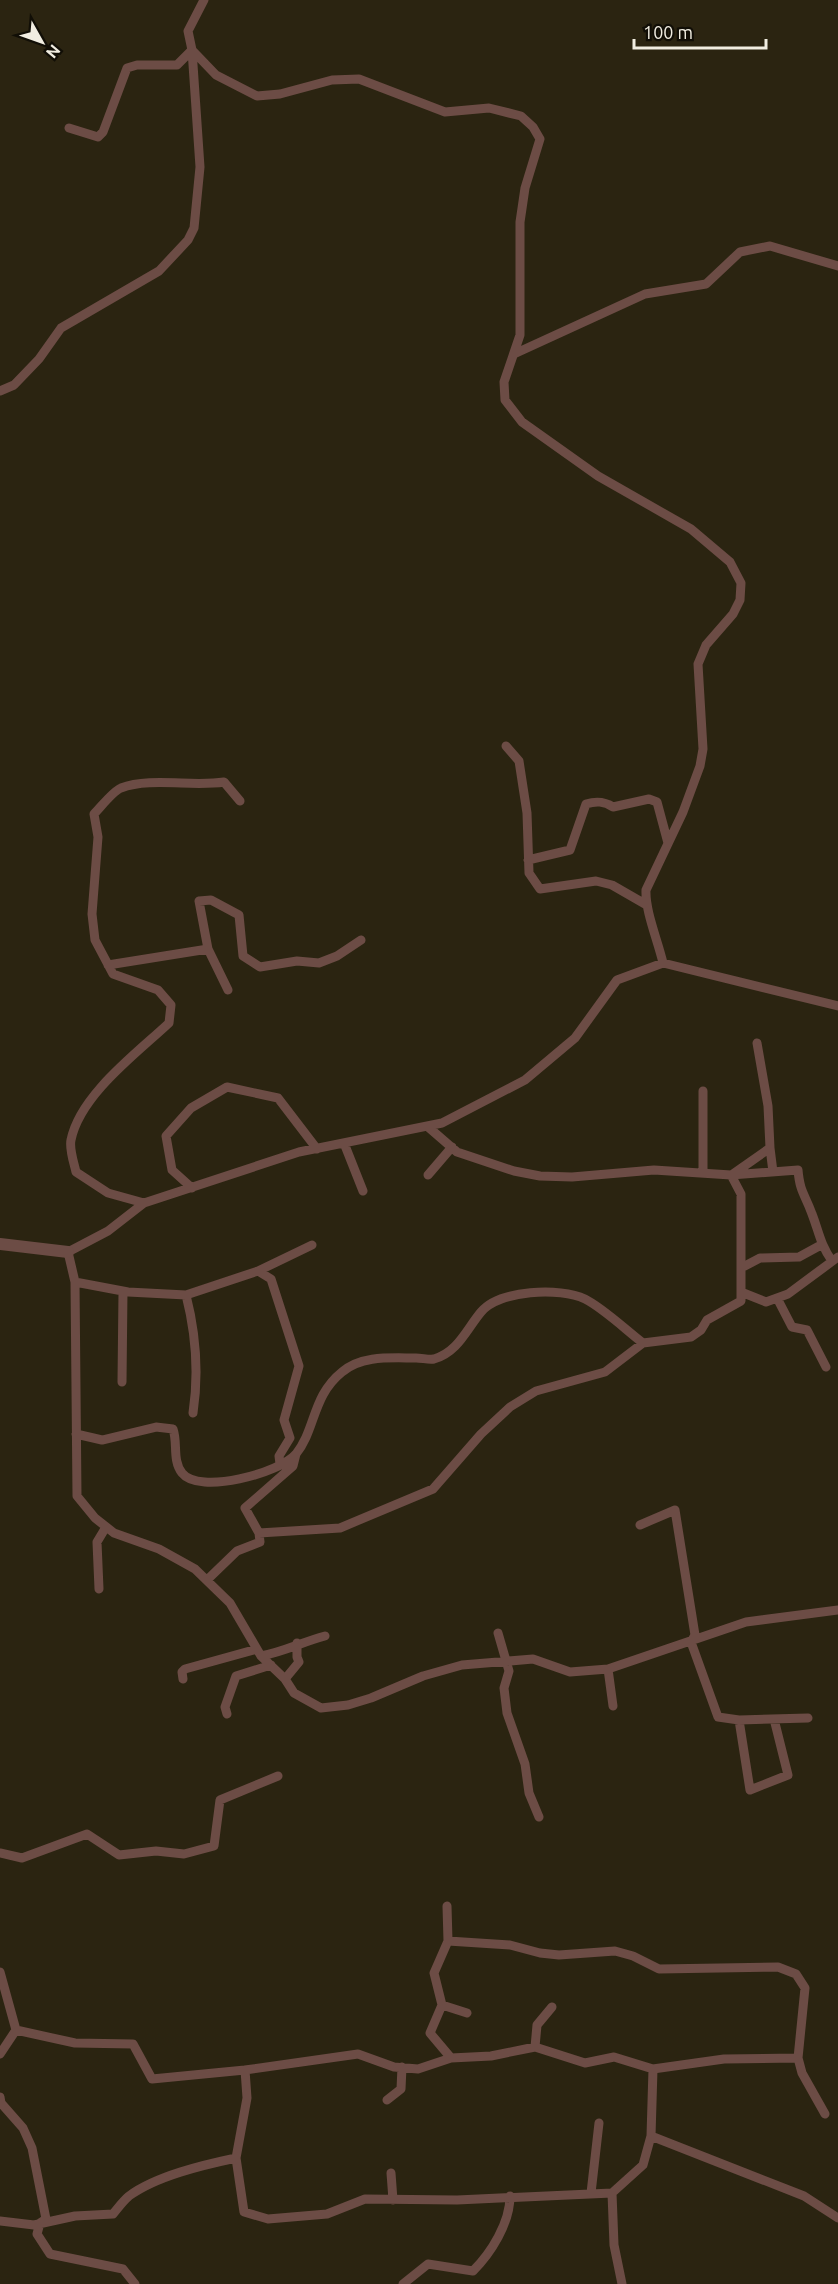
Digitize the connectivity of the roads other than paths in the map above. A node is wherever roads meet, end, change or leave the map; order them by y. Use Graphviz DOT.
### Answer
graph roads {
  1 [pos="204,1"];
  2 [pos="192,50"];
  3 [pos="69,128"];
  4 [pos="838,266"];
  5 [pos="514,354"];
  6 [pos="0,391"];
  7 [pos="506,746"];
  8 [pos="240,801"];
  9 [pos="668,843"];
  10 [pos="528,860"];
  11 [pos="645,904"];
  12 [pos="361,940"];
  13 [pos="208,949"];
  14 [pos="663,963"];
  15 [pos="108,965"];
  16 [pos="228,990"];
  17 [pos="838,1006"];
  18 [pos="757,1043"];
  19 [pos="703,1091"];
  20 [pos="427,1126"];
  21 [pos="344,1143"];
  22 [pos="452,1147"];
  23 [pos="770,1148"];
  24 [pos="317,1149"];
  25 [pos="703,1172"];
  26 [pos="773,1172"];
  27 [pos="429,1175"];
  28 [pos="731,1175"];
  29 [pos="192,1188"];
  30 [pos="363,1191"];
  31 [pos="144,1203"];
  32 [pos="0,1244"];
  33 [pos="312,1245"];
  34 [pos="821,1245"];
  35 [pos="68,1252"];
  36 [pos="835,1259"];
  37 [pos="741,1268"];
  38 [pos="258,1271"];
  39 [pos="75,1282"];
  40 [pos="123,1291"];
  41 [pos="741,1292"];
  42 [pos="186,1295"];
  43 [pos="777,1298"];
  44 [pos="643,1343"];
  45 [pos="826,1367"];
  46 [pos="122,1382"];
  47 [pos="193,1413"];
  48 [pos="76,1434"];
  49 [pos="296,1454"];
  50 [pos="280,1464"];
  51 [pos="640,1525"];
  52 [pos="106,1527"];
  53 [pos="259,1533"];
  54 [pos="207,1580"];
  55 [pos="99,1589"];
  56 [pos="838,1610"];
  57 [pos="498,1633"];
  58 [pos="325,1636"];
  59 [pos="691,1642"];
  60 [pos="297,1643"];
  61 [pos="259,1653"];
  62 [pos="508,1660"];
  63 [pos="271,1665"];
  64 [pos="608,1669"];
  65 [pos="183,1679"];
  66 [pos="285,1679"];
  67 [pos="613,1706"];
  68 [pos="227,1714"];
  69 [pos="808,1718"];
  70 [pos="774,1719"];
  71 [pos="739,1720"];
  72 [pos="278,1776"];
  73 [pos="539,1817"];
  74 [pos="0,1853"];
  75 [pos="447,1906"];
  76 [pos="448,1941"];
  77 [pos="0,1972"];
  78 [pos="442,2005"];
  79 [pos="552,2007"];
  80 [pos="467,2013"];
  81 [pos="16,2030"];
  82 [pos="535,2047"];
  83 [pos="0,2054"];
  84 [pos="451,2058"];
  85 [pos="798,2058"];
  86 [pos="402,2067"];
  87 [pos="653,2069"];
  88 [pos="245,2070"];
  89 [pos="0,2097"];
  90 [pos="387,2100"];
  91 [pos="825,2114"];
  92 [pos="599,2123"];
  93 [pos="651,2136"];
  94 [pos="236,2158"];
  95 [pos="391,2173"];
  96 [pos="591,2193"];
  97 [pos="612,2193"];
  98 [pos="510,2196"];
  99 [pos="393,2200"];
  100 [pos="838,2218"];
  101 [pos="0,2221"];
  102 [pos="40,2223"];
  103 [pos="135,2284"];
  104 [pos="403,2284"];
  105 [pos="622,2284"];
  1 -- 2 [label="street"];
  2 -- 3 [label="street"];
  2 -- 5 [label="street"];
  2 -- 6 [label="street"];
  4 -- 5 [label="street"];
  5 -- 9 [label="street"];
  7 -- 10 [label="street"];
  8 -- 15 [label="street"];
  9 -- 10 [label="street"];
  9 -- 11 [label="street"];
  10 -- 11 [label="street"];
  11 -- 14 [label="street"];
  12 -- 13 [label="street"];
  13 -- 15 [label="street"];
  13 -- 16 [label="street"];
  14 -- 17 [label="street"];
  14 -- 20 [label="street"];
  15 -- 31 [label="street"];
  18 -- 23 [label="street"];
  19 -- 25 [label="street"];
  20 -- 21 [label="street"];
  20 -- 22 [label="street"];
  21 -- 24 [label="street"];
  21 -- 30 [label="street"];
  22 -- 25 [label="street"];
  22 -- 27 [label="street"];
  23 -- 26 [label="street"];
  23 -- 28 [label="street"];
  24 -- 29 [label="street"];
  24 -- 29 [label="street"];
  25 -- 28 [label="street"];
  26 -- 28 [label="street"];
  26 -- 34 [label="street"];
  28 -- 37 [label="street"];
  29 -- 31 [label="street"];
  31 -- 35 [label="street"];
  32 -- 35 [label="street"];
  33 -- 38 [label="street"];
  34 -- 36 [label="street"];
  34 -- 37 [label="street"];
  35 -- 39 [label="street"];
  36 -- 43 [label="street"];
  37 -- 41 [label="street"];
  38 -- 42 [label="street"];
  38 -- 50 [label="street"];
  39 -- 40 [label="street"];
  39 -- 48 [label="street"];
  40 -- 42 [label="street"];
  40 -- 46 [label="street"];
  41 -- 43 [label="street"];
  41 -- 44 [label="street"];
  42 -- 47 [label="street"];
  43 -- 45 [label="street"];
  44 -- 49 [label="street"];
  44 -- 53 [label="street"];
  48 -- 50 [label="street"];
  48 -- 52 [label="street"];
  49 -- 50 [label="street"];
  49 -- 53 [label="street"];
  51 -- 59 [label="street"];
  52 -- 54 [label="street"];
  52 -- 55 [label="street"];
  53 -- 54 [label="street"];
  54 -- 61 [label="street"];
  56 -- 59 [label="street"];
  57 -- 62 [label="street"];
  58 -- 60 [label="street"];
  59 -- 64 [label="street"];
  59 -- 71 [label="street"];
  60 -- 61 [label="street"];
  60 -- 66 [label="street"];
  61 -- 63 [label="street"];
  61 -- 65 [label="street"];
  62 -- 64 [label="street"];
  62 -- 66 [label="street"];
  62 -- 73 [label="street"];
  63 -- 66 [label="street"];
  63 -- 68 [label="street"];
  64 -- 67 [label="street"];
  69 -- 70 [label="street"];
  70 -- 71 [label="street"];
  70 -- 71 [label="street"];
  72 -- 74 [label="street"];
  75 -- 76 [label="street"];
  76 -- 78 [label="street"];
  76 -- 85 [label="street"];
  77 -- 81 [label="street"];
  78 -- 80 [label="street"];
  78 -- 84 [label="street"];
  79 -- 82 [label="street"];
  81 -- 83 [label="street"];
  81 -- 88 [label="street"];
  82 -- 84 [label="street"];
  82 -- 87 [label="street"];
  84 -- 86 [label="street"];
  85 -- 87 [label="street"];
  85 -- 91 [label="street"];
  86 -- 88 [label="street"];
  86 -- 90 [label="street"];
  87 -- 93 [label="street"];
  88 -- 94 [label="street"];
  89 -- 102 [label="street"];
  92 -- 96 [label="street"];
  93 -- 97 [label="street"];
  93 -- 100 [label="street"];
  94 -- 99 [label="street"];
  94 -- 102 [label="street"];
  95 -- 99 [label="street"];
  96 -- 97 [label="street"];
  96 -- 98 [label="street"];
  97 -- 105 [label="street"];
  98 -- 99 [label="street"];
  98 -- 104 [label="street"];
  101 -- 102 [label="street"];
  102 -- 103 [label="street"];
}
